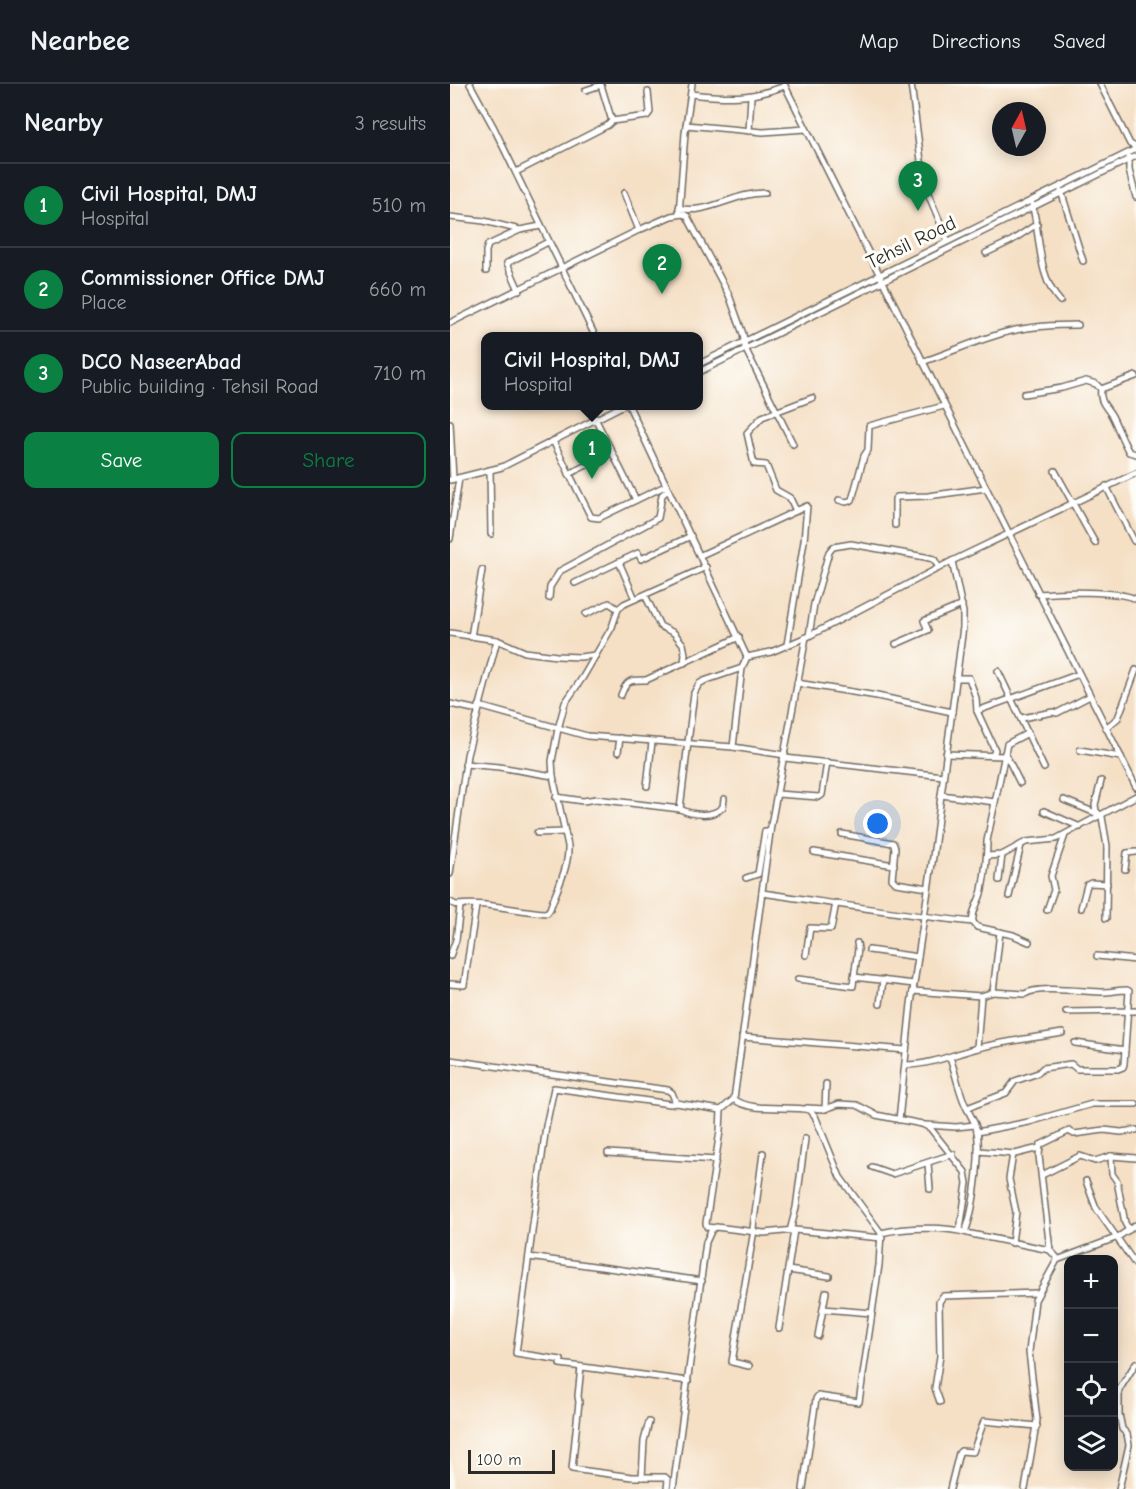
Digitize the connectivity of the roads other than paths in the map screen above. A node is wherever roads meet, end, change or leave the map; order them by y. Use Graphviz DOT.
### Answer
graph roads {
  1 [pos="470,84"];
  2 [pos="692,84"];
  3 [pos="912,84"];
  4 [pos="1100,84"];
  5 [pos="784,85"];
  6 [pos="586,90"];
  7 [pos="648,92"];
  8 [pos="691,94"];
  9 [pos="751,96"];
  10 [pos="612,121"];
  11 [pos="686,125"];
  12 [pos="806,129"];
  13 [pos="749,131"];
  14 [pos="1134,146"];
  15 [pos="1128,152"];
  16 [pos="1133,157"];
  17 [pos="516,172"];
  18 [pos="1059,186"];
  19 [pos="1062,192"];
  20 [pos="624,193"];
  21 [pos="765,193"];
  22 [pos="1136,197"];
  23 [pos="1032,203"];
  24 [pos="679,211"];
  25 [pos="450,216"];
  26 [pos="1037,224"];
  27 [pos="541,226"];
  28 [pos="520,230"];
  29 [pos="639,230"];
  30 [pos="948,241"];
  31 [pos="549,242"];
  32 [pos="986,253"];
  33 [pos="1083,261"];
  34 [pos="562,269"];
  35 [pos="486,271"];
  36 [pos="881,278"];
  37 [pos="519,290"];
  38 [pos="1060,301"];
  39 [pos="450,323"];
  40 [pos="1078,326"];
  41 [pos="593,332"];
  42 [pos="743,342"];
  43 [pos="745,348"];
  44 [pos="703,362"];
  45 [pos="922,362"];
  46 [pos="703,370"];
  47 [pos="1136,376"];
  48 [pos="1101,389"];
  49 [pos="1024,394"];
  50 [pos="812,398"];
  51 [pos="944,406"];
  52 [pos="612,410"];
  53 [pos="631,410"];
  54 [pos="776,411"];
  55 [pos="595,418"];
  56 [pos="450,423"];
  57 [pos="553,441"];
  58 [pos="793,444"];
  59 [pos="612,453"];
  60 [pos="1136,454"];
  61 [pos="490,470"];
  62 [pos="1055,471"];
  63 [pos="569,474"];
  64 [pos="1135,476"];
  65 [pos="454,479"];
  66 [pos="1106,486"];
  67 [pos="668,487"];
  68 [pos="986,488"];
  69 [pos="636,500"];
  70 [pos="839,500"];
  71 [pos="1071,503"];
  72 [pos="796,511"];
  73 [pos="896,525"];
  74 [pos="451,530"];
  75 [pos="491,534"];
  76 [pos="1009,535"];
  77 [pos="691,536"];
  78 [pos="450,539"];
  79 [pos="1134,541"];
  80 [pos="1095,543"];
  81 [pos="701,555"];
  82 [pos="952,561"];
  83 [pos="619,562"];
  84 [pos="706,567"];
  85 [pos="939,568"];
  86 [pos="482,570"];
  87 [pos="575,583"];
  88 [pos="1038,594"];
  89 [pos="645,595"];
  90 [pos="549,598"];
  91 [pos="635,599"];
  92 [pos="1136,599"];
  93 [pos="962,604"];
  94 [pos="618,609"];
  95 [pos="586,614"];
  96 [pos="450,633"];
  97 [pos="471,636"];
  98 [pos="739,637"];
  99 [pos="808,637"];
  100 [pos="497,640"];
  101 [pos="896,644"];
  102 [pos="787,645"];
  103 [pos="596,655"];
  104 [pos="747,657"];
  105 [pos="684,663"];
  106 [pos="742,668"];
  107 [pos="1136,670"];
  108 [pos="998,671"];
  109 [pos="1079,674"];
  110 [pos="956,678"];
  111 [pos="797,683"];
  112 [pos="621,695"];
  113 [pos="1090,696"];
  114 [pos="1011,698"];
  115 [pos="450,704"];
  116 [pos="478,708"];
  117 [pos="977,711"];
  118 [pos="952,712"];
  119 [pos="1022,718"];
  120 [pos="1106,728"];
  121 [pos="558,729"];
  122 [pos="1029,733"];
  123 [pos="620,738"];
  124 [pos="652,742"];
  125 [pos="688,744"];
  126 [pos="733,747"];
  127 [pos="1080,750"];
  128 [pos="618,752"];
  129 [pos="946,754"];
  130 [pos="1005,754"];
  131 [pos="993,755"];
  132 [pos="785,756"];
  133 [pos="1121,757"];
  134 [pos="827,762"];
  135 [pos="465,764"];
  136 [pos="1044,768"];
  137 [pos="553,776"];
  138 [pos="943,776"];
  139 [pos="1101,781"];
  140 [pos="1020,783"];
  141 [pos="648,786"];
  142 [pos="1136,787"];
  143 [pos="777,794"];
  144 [pos="940,795"];
  145 [pos="1136,796"];
  146 [pos="556,797"];
  147 [pos="724,799"];
  148 [pos="1064,800"];
  149 [pos="994,802"];
  150 [pos="680,809"];
  151 [pos="1044,811"];
  152 [pos="1099,814"];
  153 [pos="1080,827"];
  154 [pos="565,832"];
  155 [pos="770,832"];
  156 [pos="537,833"];
  157 [pos="842,834"];
  158 [pos="1065,835"];
  159 [pos="1021,845"];
  160 [pos="814,852"];
  161 [pos="1136,852"];
  162 [pos="1002,855"];
  163 [pos="987,856"];
  164 [pos="894,865"];
  165 [pos="1125,869"];
  166 [pos="450,874"];
  167 [pos="746,878"];
  168 [pos="999,880"];
  169 [pos="1107,884"];
  170 [pos="928,888"];
  171 [pos="762,892"];
  172 [pos="1009,896"];
  173 [pos="450,902"];
  174 [pos="836,903"];
  175 [pos="458,905"];
  176 [pos="476,906"];
  177 [pos="1081,908"];
  178 [pos="1047,910"];
  179 [pos="924,916"];
  180 [pos="1106,918"];
  181 [pos="973,922"];
  182 [pos="1000,932"];
  183 [pos="1029,942"];
  184 [pos="857,943"];
  185 [pos="869,950"];
  186 [pos="806,955"];
  187 [pos="450,956"];
  188 [pos="1096,956"];
  189 [pos="918,957"];
  190 [pos="1136,960"];
  191 [pos="854,977"];
  192 [pos="798,979"];
  193 [pos="883,981"];
  194 [pos="450,984"];
  195 [pos="913,988"];
  196 [pos="993,992"];
  197 [pos="981,996"];
  198 [pos="880,1005"];
  199 [pos="1127,1011"];
  200 [pos="1136,1011"];
  201 [pos="1066,1012"];
  202 [pos="1062,1033"];
  203 [pos="742,1037"];
  204 [pos="1075,1043"];
  205 [pos="977,1048"];
  206 [pos="906,1050"];
  207 [pos="1125,1050"];
  208 [pos="950,1057"];
  209 [pos="450,1060"];
  210 [pos="905,1065"];
  211 [pos="826,1084"];
  212 [pos="734,1099"];
  213 [pos="676,1101"];
  214 [pos="1136,1104"];
  215 [pos="967,1108"];
  216 [pos="825,1109"];
  217 [pos="721,1110"];
  218 [pos="899,1120"];
  219 [pos="925,1125"];
  220 [pos="975,1125"];
  221 [pos="1136,1130"];
  222 [pos="977,1132"];
  223 [pos="805,1139"];
  224 [pos="1039,1148"];
  225 [pos="978,1151"];
  226 [pos="608,1153"];
  227 [pos="764,1153"];
  228 [pos="953,1154"];
  229 [pos="1013,1154"];
  230 [pos="1112,1156"];
  231 [pos="1136,1158"];
  232 [pos="716,1160"];
  233 [pos="928,1163"];
  234 [pos="872,1167"];
  235 [pos="1042,1175"];
  236 [pos="1086,1181"];
  237 [pos="930,1189"];
  238 [pos="1136,1225"];
  239 [pos="714,1228"];
  240 [pos="754,1230"];
  241 [pos="792,1230"];
  242 [pos="1129,1230"];
  243 [pos="962,1231"];
  244 [pos="881,1236"];
  245 [pos="1118,1237"];
  246 [pos="1012,1243"];
  247 [pos="1050,1251"];
  248 [pos="529,1257"];
  249 [pos="1058,1259"];
  250 [pos="1136,1265"];
  251 [pos="788,1270"];
  252 [pos="829,1276"];
  253 [pos="702,1281"];
  254 [pos="826,1292"];
  255 [pos="1038,1293"];
  256 [pos="823,1308"];
  257 [pos="872,1313"];
  258 [pos="779,1328"];
  259 [pos="818,1336"];
  260 [pos="1136,1363"];
  261 [pos="749,1366"];
  262 [pos="581,1367"];
  263 [pos="688,1381"];
  264 [pos="940,1402"];
  265 [pos="649,1422"];
  266 [pos="1037,1426"];
  267 [pos="642,1477"];
  268 [pos="667,1489"];
  269 [pos="673,1489"];
  270 [pos="803,1489"];
  271 [pos="950,1489"];
  272 [pos="1025,1489"];
  273 [pos="1119,1489"];
  1 -- 17 [label="street"];
  2 -- 8 [label="street"];
  3 -- 30 [label="street"];
  4 -- 14 [label="street"];
  5 -- 9 [label="street"];
  5 -- 12 [label="street"];
  6 -- 10 [label="street"];
  7 -- 10 [label="street"];
  8 -- 9 [label="street"];
  8 -- 11 [label="street"];
  9 -- 13 [label="street"];
  10 -- 17 [label="street"];
  11 -- 13 [label="street"];
  11 -- 24 [label="street"];
  12 -- 13 [label="street"];
  12 -- 36 [label="street"];
  14 -- 15 [label="street"];
  15 -- 16 [label="street"];
  15 -- 18 [label="street, Tehsil Road"];
  16 -- 19 [label="street"];
  16 -- 22 [label="street"];
  17 -- 27 [label="street"];
  18 -- 19 [label="street"];
  18 -- 23 [label="street, Tehsil Road"];
  19 -- 23 [label="street"];
  19 -- 33 [label="street"];
  20 -- 29 [label="street"];
  21 -- 24 [label="street"];
  23 -- 26 [label="street"];
  23 -- 30 [label="street, Tehsil Road"];
  23 -- 36 [label="street"];
  24 -- 29 [label="street"];
  24 -- 42 [label="street"];
  25 -- 28 [label="street"];
  26 -- 32 [label="street"];
  26 -- 38 [label="street"];
  27 -- 28 [label="street"];
  27 -- 31 [label="street"];
  28 -- 35 [label="street"];
  29 -- 34 [label="street"];
  30 -- 36 [label="street, Tehsil Road"];
  31 -- 34 [label="street"];
  31 -- 37 [label="street"];
  34 -- 37 [label="street"];
  34 -- 41 [label="street"];
  36 -- 42 [label="street, Tehsil Road"];
  36 -- 43 [label="street"];
  36 -- 45 [label="street"];
  37 -- 39 [label="street"];
  40 -- 45 [label="street"];
  42 -- 43 [label="street"];
  42 -- 44 [label="street, Tehsil Road"];
  43 -- 46 [label="street"];
  43 -- 54 [label="street"];
  45 -- 51 [label="street"];
  47 -- 48 [label="street"];
  48 -- 49 [label="street"];
  48 -- 60 [label="street"];
  50 -- 54 [label="street"];
  51 -- 68 [label="street"];
  51 -- 70 [label="street"];
  52 -- 55 [label="street"];
  53 -- 67 [label="street"];
  54 -- 58 [label="street"];
  54 -- 72 [label="street"];
  55 -- 57 [label="street"];
  55 -- 59 [label="street"];
  56 -- 65 [label="street"];
  57 -- 61 [label="street"];
  57 -- 63 [label="street"];
  59 -- 63 [label="street"];
  59 -- 69 [label="street"];
  61 -- 65 [label="street"];
  61 -- 75 [label="street"];
  62 -- 71 [label="street"];
  63 -- 69 [label="street"];
  64 -- 66 [label="street"];
  65 -- 74 [label="street"];
  66 -- 71 [label="street"];
  66 -- 79 [label="street"];
  67 -- 69 [label="street"];
  67 -- 77 [label="street"];
  67 -- 90 [label="street"];
  68 -- 73 [label="street"];
  68 -- 76 [label="street"];
  71 -- 76 [label="street"];
  71 -- 80 [label="street"];
  72 -- 81 [label="street"];
  72 -- 102 [label="street"];
  74 -- 78 [label="street"];
  76 -- 82 [label="street"];
  76 -- 88 [label="street"];
  77 -- 81 [label="street"];
  77 -- 83 [label="street"];
  81 -- 84 [label="street"];
  82 -- 85 [label="street"];
  82 -- 93 [label="street"];
  83 -- 87 [label="street"];
  83 -- 91 [label="street"];
  84 -- 89 [label="street"];
  84 -- 98 [label="street"];
  85 -- 99 [label="street"];
  85 -- 99 [label="street"];
  86 -- 97 [label="street"];
  88 -- 92 [label="street"];
  88 -- 109 [label="street"];
  89 -- 91 [label="street"];
  89 -- 105 [label="street"];
  91 -- 94 [label="street"];
  93 -- 101 [label="street"];
  93 -- 110 [label="street"];
  94 -- 95 [label="street"];
  94 -- 103 [label="street"];
  96 -- 97 [label="street"];
  97 -- 100 [label="street"];
  98 -- 104 [label="street"];
  98 -- 105 [label="street"];
  99 -- 102 [label="street"];
  99 -- 111 [label="street"];
  100 -- 103 [label="street"];
  100 -- 116 [label="street"];
  102 -- 104 [label="street"];
  103 -- 121 [label="street"];
  104 -- 106 [label="street"];
  105 -- 112 [label="street"];
  106 -- 125 [label="street"];
  106 -- 126 [label="street"];
  107 -- 120 [label="street"];
  108 -- 114 [label="street"];
  109 -- 113 [label="street"];
  109 -- 114 [label="street"];
  110 -- 117 [label="street"];
  110 -- 118 [label="street"];
  111 -- 118 [label="street"];
  111 -- 132 [label="street"];
  113 -- 119 [label="street"];
  113 -- 120 [label="street"];
  114 -- 117 [label="street"];
  114 -- 119 [label="street"];
  115 -- 116 [label="street"];
  116 -- 121 [label="street"];
  116 -- 135 [label="street"];
  117 -- 131 [label="street"];
  118 -- 129 [label="street"];
  119 -- 122 [label="street"];
  120 -- 133 [label="street"];
  121 -- 123 [label="street"];
  121 -- 137 [label="street"];
  122 -- 130 [label="street"];
  122 -- 136 [label="street"];
  123 -- 124 [label="street"];
  123 -- 128 [label="street"];
  124 -- 125 [label="street"];
  124 -- 141 [label="street"];
  125 -- 126 [label="street"];
  125 -- 150 [label="street"];
  126 -- 132 [label="street"];
  127 -- 133 [label="street"];
  129 -- 131 [label="street"];
  129 -- 138 [label="street"];
  130 -- 131 [label="street"];
  130 -- 140 [label="street"];
  130 -- 149 [label="street"];
  132 -- 134 [label="street"];
  132 -- 143 [label="street"];
  133 -- 142 [label="street"];
  134 -- 138 [label="street"];
  134 -- 143 [label="street"];
  135 -- 137 [label="street"];
  135 -- 166 [label="street"];
  137 -- 146 [label="street"];
  138 -- 144 [label="street"];
  139 -- 152 [label="street"];
  143 -- 155 [label="street"];
  144 -- 149 [label="street"];
  144 -- 170 [label="street"];
  145 -- 152 [label="street"];
  146 -- 150 [label="street"];
  146 -- 154 [label="street"];
  147 -- 150 [label="street"];
  148 -- 152 [label="street"];
  149 -- 163 [label="street"];
  151 -- 153 [label="street"];
  152 -- 153 [label="street"];
  152 -- 169 [label="street"];
  153 -- 158 [label="street"];
  154 -- 156 [label="street"];
  154 -- 176 [label="street"];
  155 -- 167 [label="street"];
  155 -- 171 [label="street"];
  157 -- 164 [label="street"];
  158 -- 159 [label="street"];
  158 -- 178 [label="street"];
  159 -- 162 [label="street"];
  159 -- 172 [label="street"];
  160 -- 164 [label="street"];
  161 -- 165 [label="street"];
  162 -- 163 [label="street"];
  162 -- 168 [label="street"];
  163 -- 181 [label="street"];
  164 -- 170 [label="street"];
  169 -- 177 [label="street"];
  169 -- 180 [label="street"];
  170 -- 179 [label="street"];
  171 -- 174 [label="street"];
  171 -- 203 [label="street"];
  173 -- 175 [label="street"];
  174 -- 179 [label="street"];
  174 -- 186 [label="street"];
  175 -- 176 [label="street"];
  175 -- 187 [label="street"];
  176 -- 194 [label="street"];
  179 -- 181 [label="street"];
  179 -- 189 [label="street"];
  181 -- 182 [label="street"];
  182 -- 183 [label="street"];
  182 -- 196 [label="street"];
  184 -- 191 [label="street"];
  185 -- 189 [label="street"];
  188 -- 190 [label="street"];
  189 -- 195 [label="street"];
  191 -- 192 [label="street"];
  191 -- 193 [label="street"];
  193 -- 195 [label="street"];
  193 -- 198 [label="street"];
  195 -- 197 [label="street"];
  195 -- 206 [label="street"];
  196 -- 197 [label="street"];
  196 -- 199 [label="street"];
  197 -- 205 [label="street"];
  199 -- 200 [label="street"];
  199 -- 201 [label="street"];
  199 -- 207 [label="street"];
  202 -- 205 [label="street"];
  203 -- 206 [label="street"];
  203 -- 212 [label="street"];
  204 -- 207 [label="street"];
  205 -- 208 [label="street"];
  206 -- 210 [label="street"];
  207 -- 215 [label="street"];
  208 -- 210 [label="street"];
  208 -- 215 [label="street"];
  209 -- 213 [label="street"];
  210 -- 218 [label="street"];
  211 -- 216 [label="street"];
  212 -- 216 [label="street"];
  212 -- 217 [label="street"];
  212 -- 244 [label="street"];
  213 -- 217 [label="street"];
  213 -- 248 [label="street"];
  214 -- 222 [label="street"];
  215 -- 220 [label="street"];
  216 -- 218 [label="street"];
  217 -- 232 [label="street"];
  218 -- 219 [label="street"];
  219 -- 220 [label="street"];
  219 -- 228 [label="street"];
  220 -- 222 [label="street"];
  221 -- 224 [label="street"];
  222 -- 225 [label="street"];
  223 -- 241 [label="street"];
  224 -- 229 [label="street"];
  224 -- 235 [label="street"];
  225 -- 229 [label="street"];
  225 -- 243 [label="street"];
  226 -- 232 [label="street"];
  227 -- 240 [label="street"];
  228 -- 233 [label="street"];
  228 -- 243 [label="street"];
  229 -- 246 [label="street"];
  230 -- 231 [label="street"];
  230 -- 235 [label="street"];
  230 -- 242 [label="street"];
  232 -- 239 [label="street"];
  233 -- 234 [label="street"];
  233 -- 237 [label="street"];
  235 -- 247 [label="street"];
  236 -- 245 [label="street"];
  238 -- 242 [label="street"];
  239 -- 240 [label="street"];
  239 -- 253 [label="street"];
  240 -- 241 [label="street"];
  240 -- 261 [label="street"];
  241 -- 244 [label="street"];
  241 -- 251 [label="street"];
  242 -- 245 [label="street"];
  243 -- 244 [label="street"];
  243 -- 246 [label="street"];
  244 -- 257 [label="street"];
  245 -- 249 [label="street"];
  245 -- 250 [label="street"];
  246 -- 247 [label="street"];
  247 -- 249 [label="street"];
  248 -- 253 [label="street"];
  248 -- 262 [label="street"];
  249 -- 255 [label="street"];
  251 -- 252 [label="street"];
  251 -- 258 [label="street"];
  253 -- 263 [label="street"];
  254 -- 256 [label="street"];
  255 -- 264 [label="street"];
  255 -- 266 [label="street"];
  256 -- 257 [label="street"];
  256 -- 259 [label="street"];
  257 -- 270 [label="street"];
  260 -- 273 [label="street"];
  262 -- 263 [label="street"];
  262 -- 267 [label="street"];
  263 -- 269 [label="street"];
  265 -- 267 [label="street"];
  266 -- 271 [label="street"];
  266 -- 272 [label="street"];
  267 -- 268 [label="street"];
}
